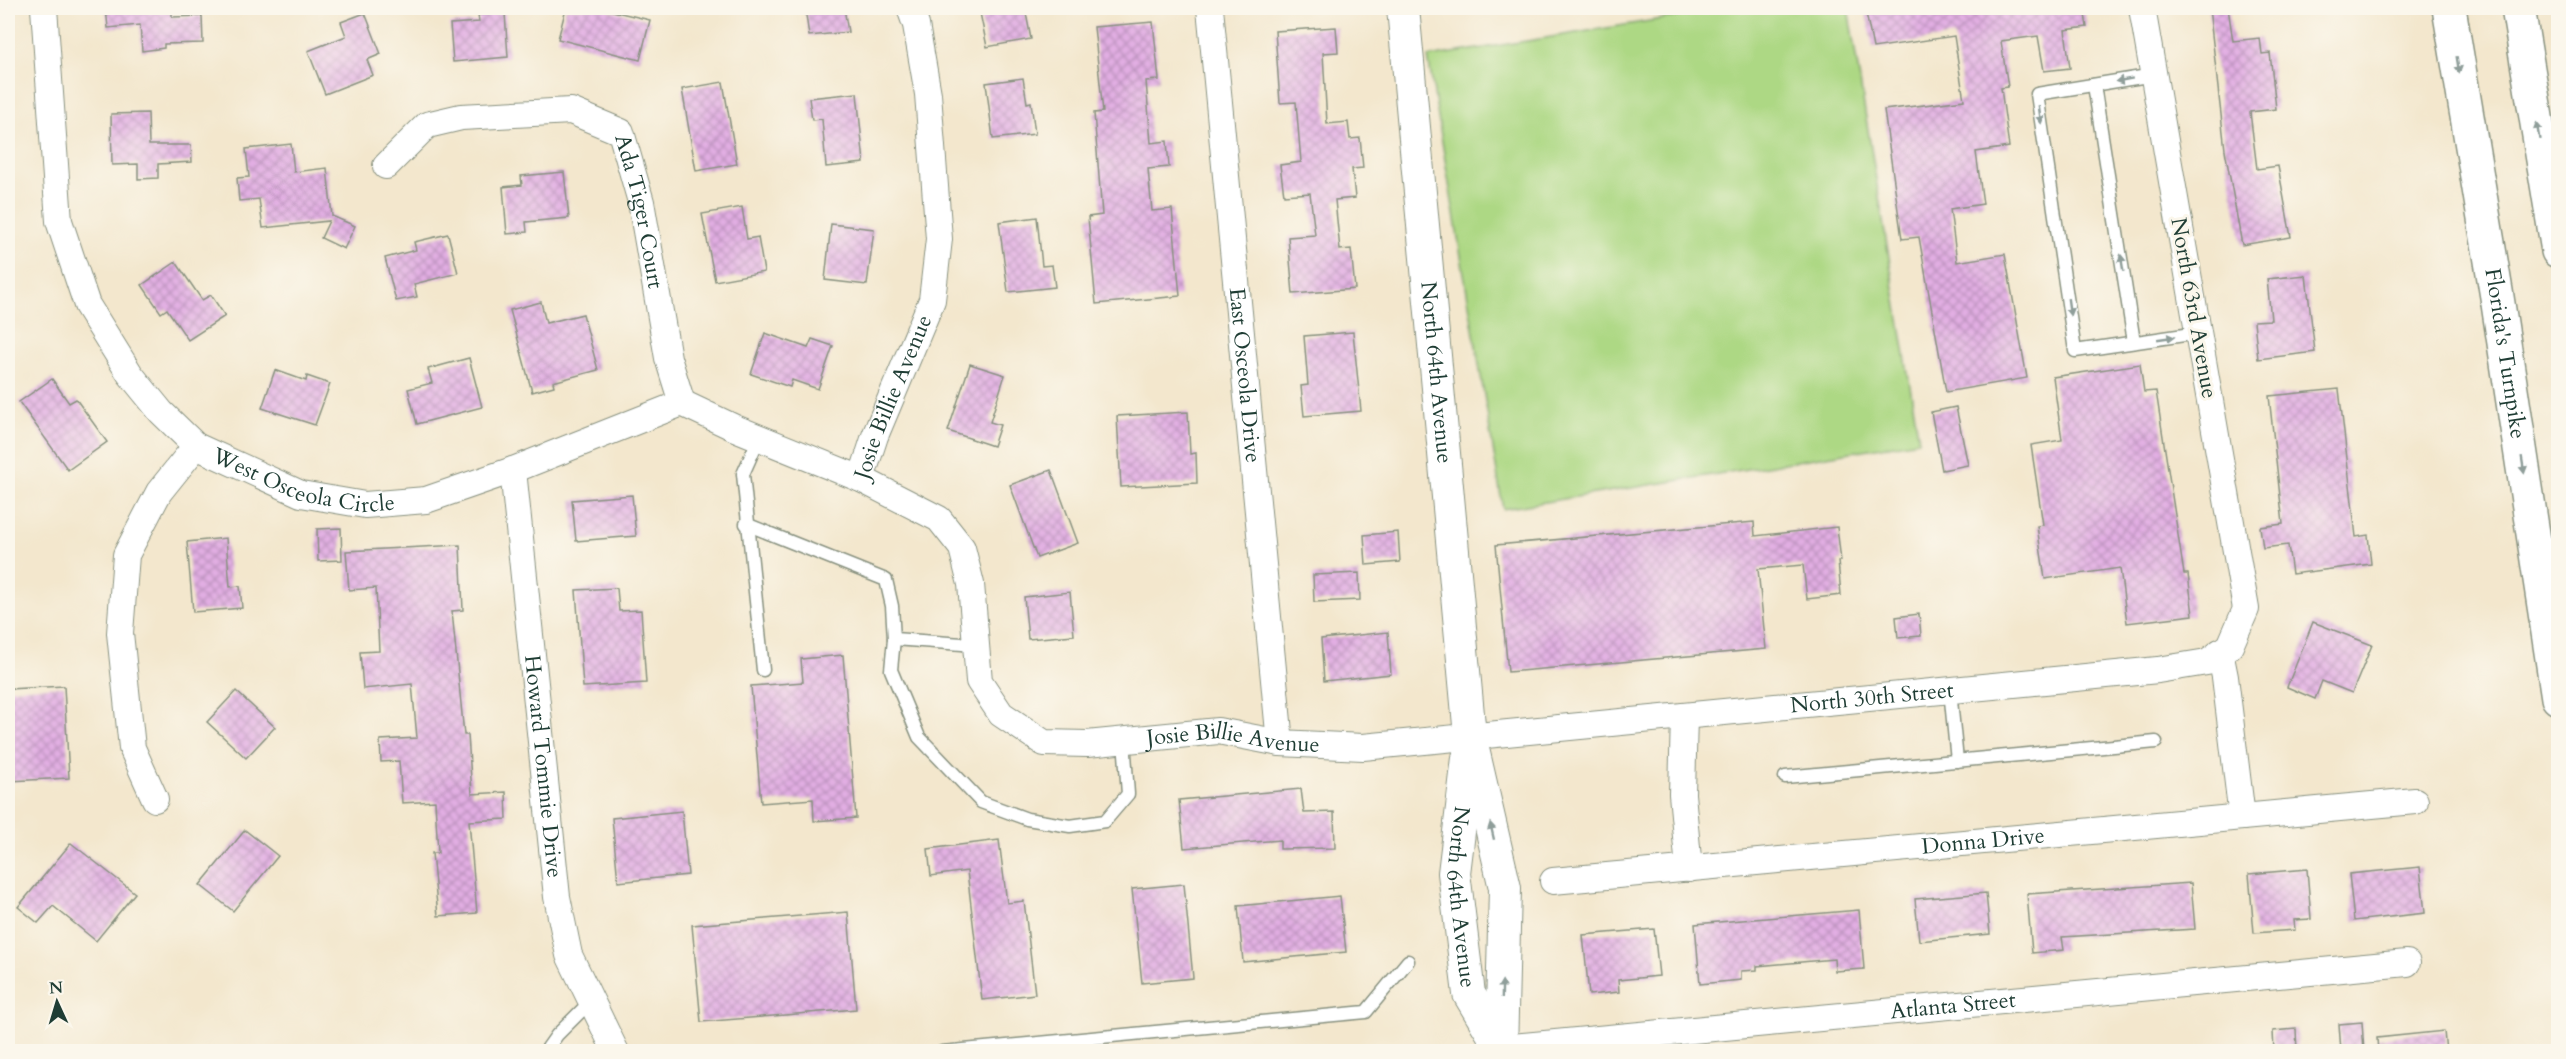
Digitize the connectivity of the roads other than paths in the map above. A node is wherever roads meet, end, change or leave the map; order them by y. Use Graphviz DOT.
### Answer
graph roads {
  1 [pos="44,8"];
  2 [pos="910,8"];
  3 [pos="1209,8"];
  4 [pos="1403,8"];
  5 [pos="2142,8"];
  6 [pos="2449,8"];
  7 [pos="2518,8"];
  8 [pos="2154,75"];
  9 [pos="2094,85"];
  10 [pos="386,166"];
  11 [pos="2559,251"];
  12 [pos="2198,333"];
  13 [pos="2134,342"];
  14 [pos="682,403"];
  15 [pos="759,438"];
  16 [pos="196,446"];
  17 [pos="513,470"];
  18 [pos="861,479"];
  19 [pos="746,524"];
  20 [pos="2246,609"];
  21 [pos="894,639"];
  22 [pos="976,645"];
  23 [pos="2220,652"];
  24 [pos="763,670"];
  25 [pos="1950,690"];
  26 [pos="2559,698"];
  27 [pos="1684,716"];
  28 [pos="1470,736"];
  29 [pos="1124,740"];
  30 [pos="2156,742"];
  31 [pos="1281,743"];
  32 [pos="1957,761"];
  33 [pos="1785,777"];
  34 [pos="155,799"];
  35 [pos="2415,801"];
  36 [pos="2242,817"];
  37 [pos="1689,869"];
  38 [pos="1552,882"];
  39 [pos="1408,961"];
  40 [pos="2407,963"];
  41 [pos="591,1001"];
  42 [pos="1501,1050"];
  43 [pos="545,1052"];
  44 [pos="616,1052"];
  45 [pos="942,1052"];
  1 -- 16 [label="street, West Osceola Circle"];
  2 -- 18 [label="street, Josie Billie Avenue"];
  3 -- 31 [label="street, East Osceola Drive"];
  4 -- 28 [label="street, North 64th Avenue"];
  5 -- 8 [label="street, North 63rd Avenue"];
  6 -- 26 [label="highway, Florida's Turnpike, one-way"];
  11 -- 7 [label="highway, one-way"];
  8 -- 9 [label="lane, one-way"];
  8 -- 12 [label="street, North 63rd Avenue"];
  13 -- 9 [label="lane, one-way"];
  9 -- 13 [label="lane, one-way"];
  10 -- 14 [label="street, Ada Tiger Court"];
  13 -- 12 [label="lane, one-way"];
  12 -- 20 [label="street, North 63rd Avenue"];
  14 -- 15 [label="street"];
  14 -- 17 [label="street, West Osceola Circle"];
  15 -- 18 [label="street"];
  15 -- 19 [label="lane"];
  16 -- 17 [label="street, West Osceola Circle"];
  16 -- 34 [label="street"];
  17 -- 41 [label="street, Howard Tommie Drive"];
  18 -- 22 [label="street, Josie Billie Avenue"];
  19 -- 21 [label="lane"];
  19 -- 24 [label="lane"];
  20 -- 23 [label="street, North 30th Street"];
  21 -- 22 [label="lane"];
  21 -- 29 [label="lane"];
  22 -- 29 [label="street, Josie Billie Avenue"];
  23 -- 25 [label="street, North 30th Street"];
  23 -- 36 [label="street"];
  25 -- 27 [label="street, North 30th Street"];
  25 -- 32 [label="lane"];
  27 -- 28 [label="street, North 30th Street"];
  27 -- 37 [label="street"];
  28 -- 31 [label="street, Josie Billie Avenue"];
  42 -- 28 [label="street, North 64th Avenue, one-way"];
  28 -- 42 [label="street, North 64th Avenue"];
  29 -- 31 [label="street, Josie Billie Avenue"];
  30 -- 32 [label="lane"];
  32 -- 33 [label="lane"];
  35 -- 36 [label="street, Donna Drive"];
  36 -- 37 [label="street, Donna Drive"];
  37 -- 38 [label="street, Donna Drive"];
  39 -- 45 [label="lane"];
  40 -- 42 [label="street, Atlanta Street"];
  41 -- 43 [label="lane"];
  41 -- 44 [label="street, Howard Tommie Drive"];
}
